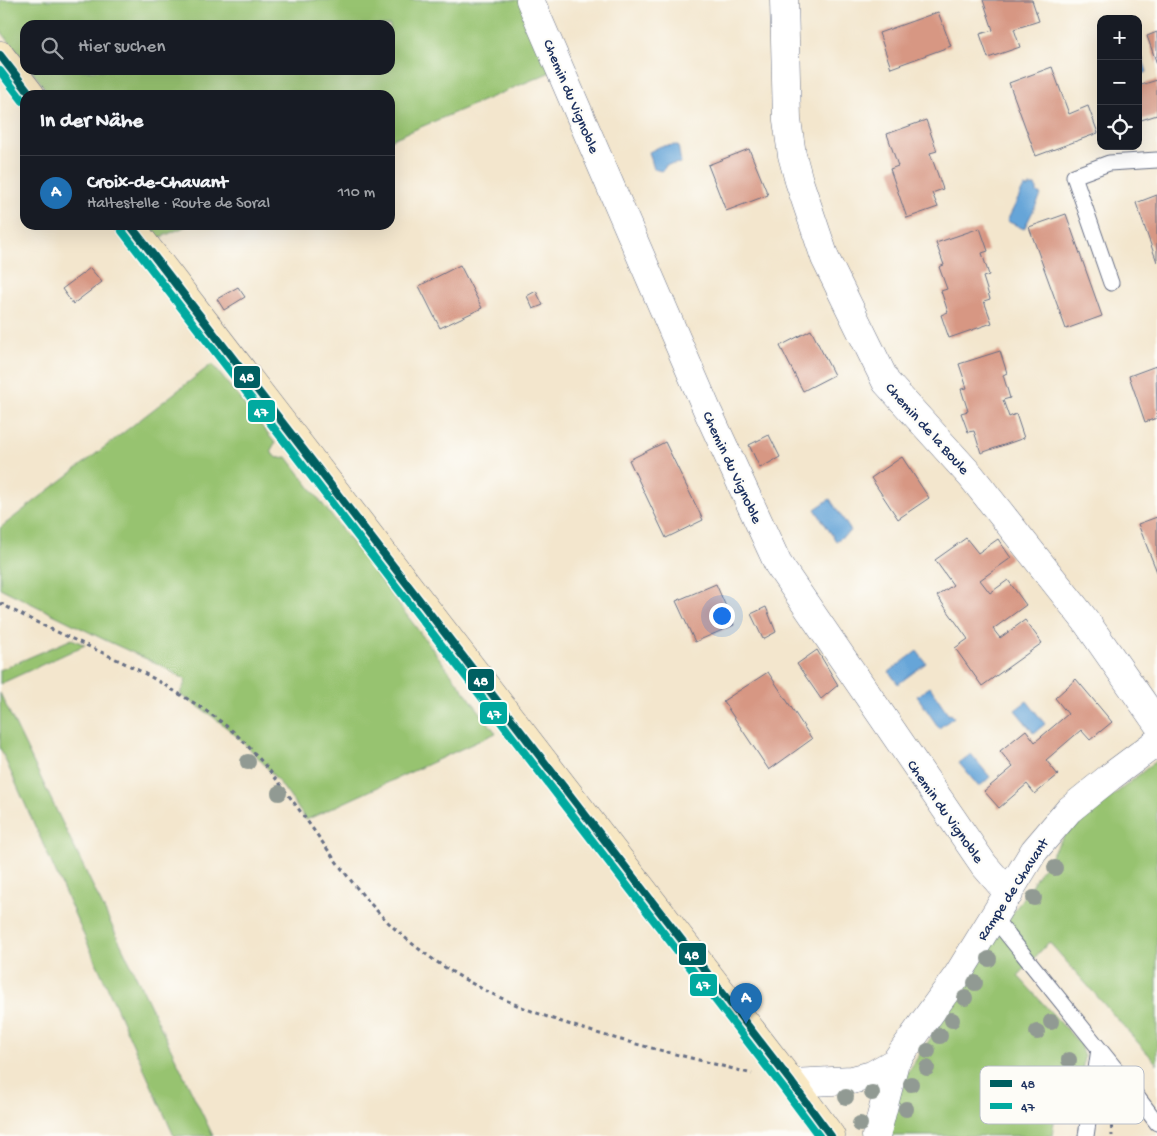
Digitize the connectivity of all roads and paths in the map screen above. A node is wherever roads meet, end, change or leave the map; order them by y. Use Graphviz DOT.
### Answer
graph roads {
  1 [pos="530,0"];
  2 [pos="784,0"];
  3 [pos="0,54"];
  4 [pos="27,90"];
  5 [pos="1157,160"];
  6 [pos="134,230"];
  7 [pos="1111,283"];
  8 [pos="0,603"];
  9 [pos="1157,723"];
  10 [pos="1157,742"];
  11 [pos="1009,894"];
  12 [pos="994,918"];
  13 [pos="1099,1049"];
  14 [pos="896,1062"];
  15 [pos="1096,1066"];
  16 [pos="1113,1066"];
  17 [pos="792,1083"];
  18 [pos="1144,1106"];
  19 [pos="1157,1123"];
  20 [pos="830,1136"];
  21 [pos="876,1136"];
  1 -- 11 [label="street, Chemin du Vignoble"];
  2 -- 9 [label="street, Chemin de la Boule"];
  3 -- 4 [label="street"];
  5 -- 7 [label="lane"];
  6 -- 17 [label="street"];
  8 -- 17 [label="path"];
  10 -- 11 [label="street, Rampe de Chavant"];
  11 -- 12 [label="street, Rampe de Chavant"];
  12 -- 13 [label="lane"];
  12 -- 14 [label="street, Rampe de Chavant"];
  13 -- 15 [label="lane"];
  13 -- 16 [label="lane"];
  14 -- 17 [label="street, Rampe de Chavant"];
  14 -- 21 [label="street, Rampe de Chavant"];
  17 -- 20 [label="street"];
  18 -- 19 [label="lane"];
}
